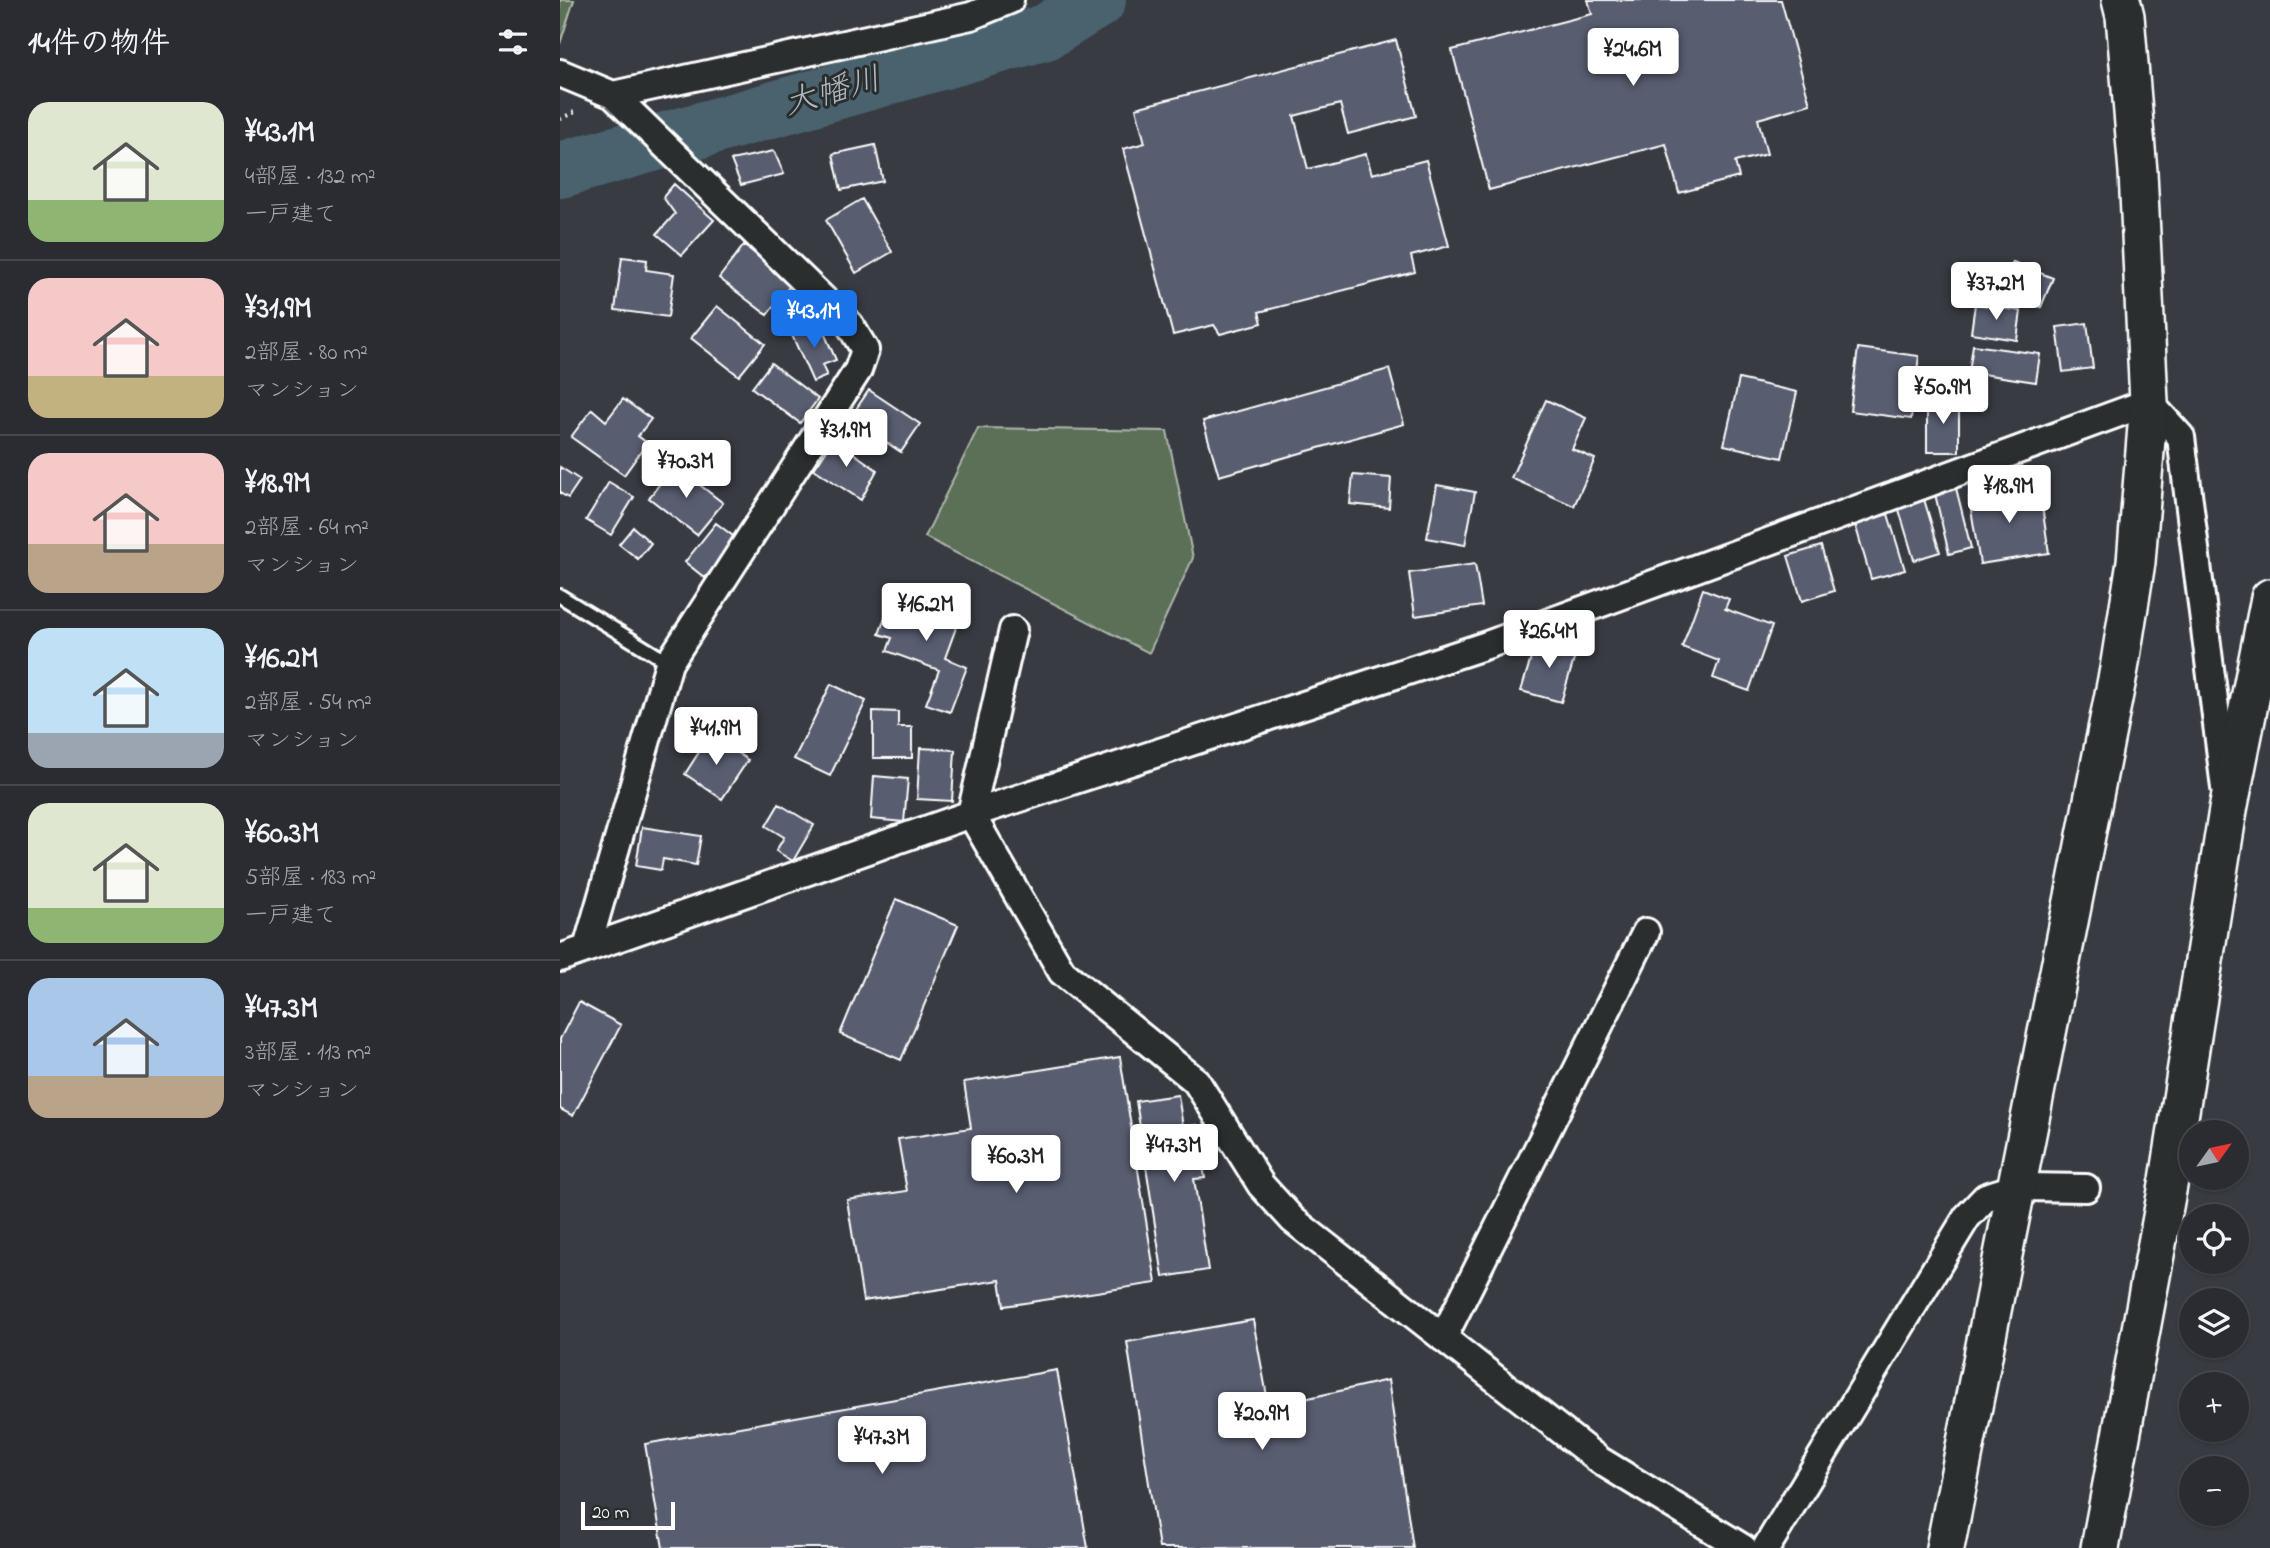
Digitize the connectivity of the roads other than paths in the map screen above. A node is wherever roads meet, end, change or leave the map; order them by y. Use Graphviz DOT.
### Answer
graph roads {
  1 [pos="1010,0"];
  2 [pos="2121,0"];
  3 [pos="560,73"];
  4 [pos="613,95"];
  5 [pos="2148,402"];
  6 [pos="560,596"];
  7 [pos="2270,598"];
  8 [pos="1013,630"];
  9 [pos="669,663"];
  10 [pos="2228,810"];
  11 [pos="971,814"];
  12 [pos="1647,932"];
  13 [pos="587,948"];
  14 [pos="560,958"];
  15 [pos="2018,1187"];
  16 [pos="2086,1188"];
  17 [pos="1443,1338"];
  18 [pos="1743,1548"];
  19 [pos="1766,1548"];
  20 [pos="1945,1548"];
  21 [pos="2100,1548"];
  1 -- 4 [label="street"];
  2 -- 5 [label="street"];
  3 -- 4 [label="street"];
  4 -- 9 [label="street"];
  5 -- 10 [label="street"];
  5 -- 11 [label="street"];
  5 -- 15 [label="street"];
  6 -- 9 [label="lane"];
  7 -- 10 [label="street"];
  8 -- 11 [label="street"];
  9 -- 13 [label="street"];
  10 -- 21 [label="street"];
  11 -- 13 [label="street"];
  11 -- 17 [label="street"];
  12 -- 17 [label="street"];
  13 -- 14 [label="street"];
  15 -- 16 [label="street"];
  15 -- 19 [label="street"];
  15 -- 20 [label="street"];
  17 -- 18 [label="street"];
}
